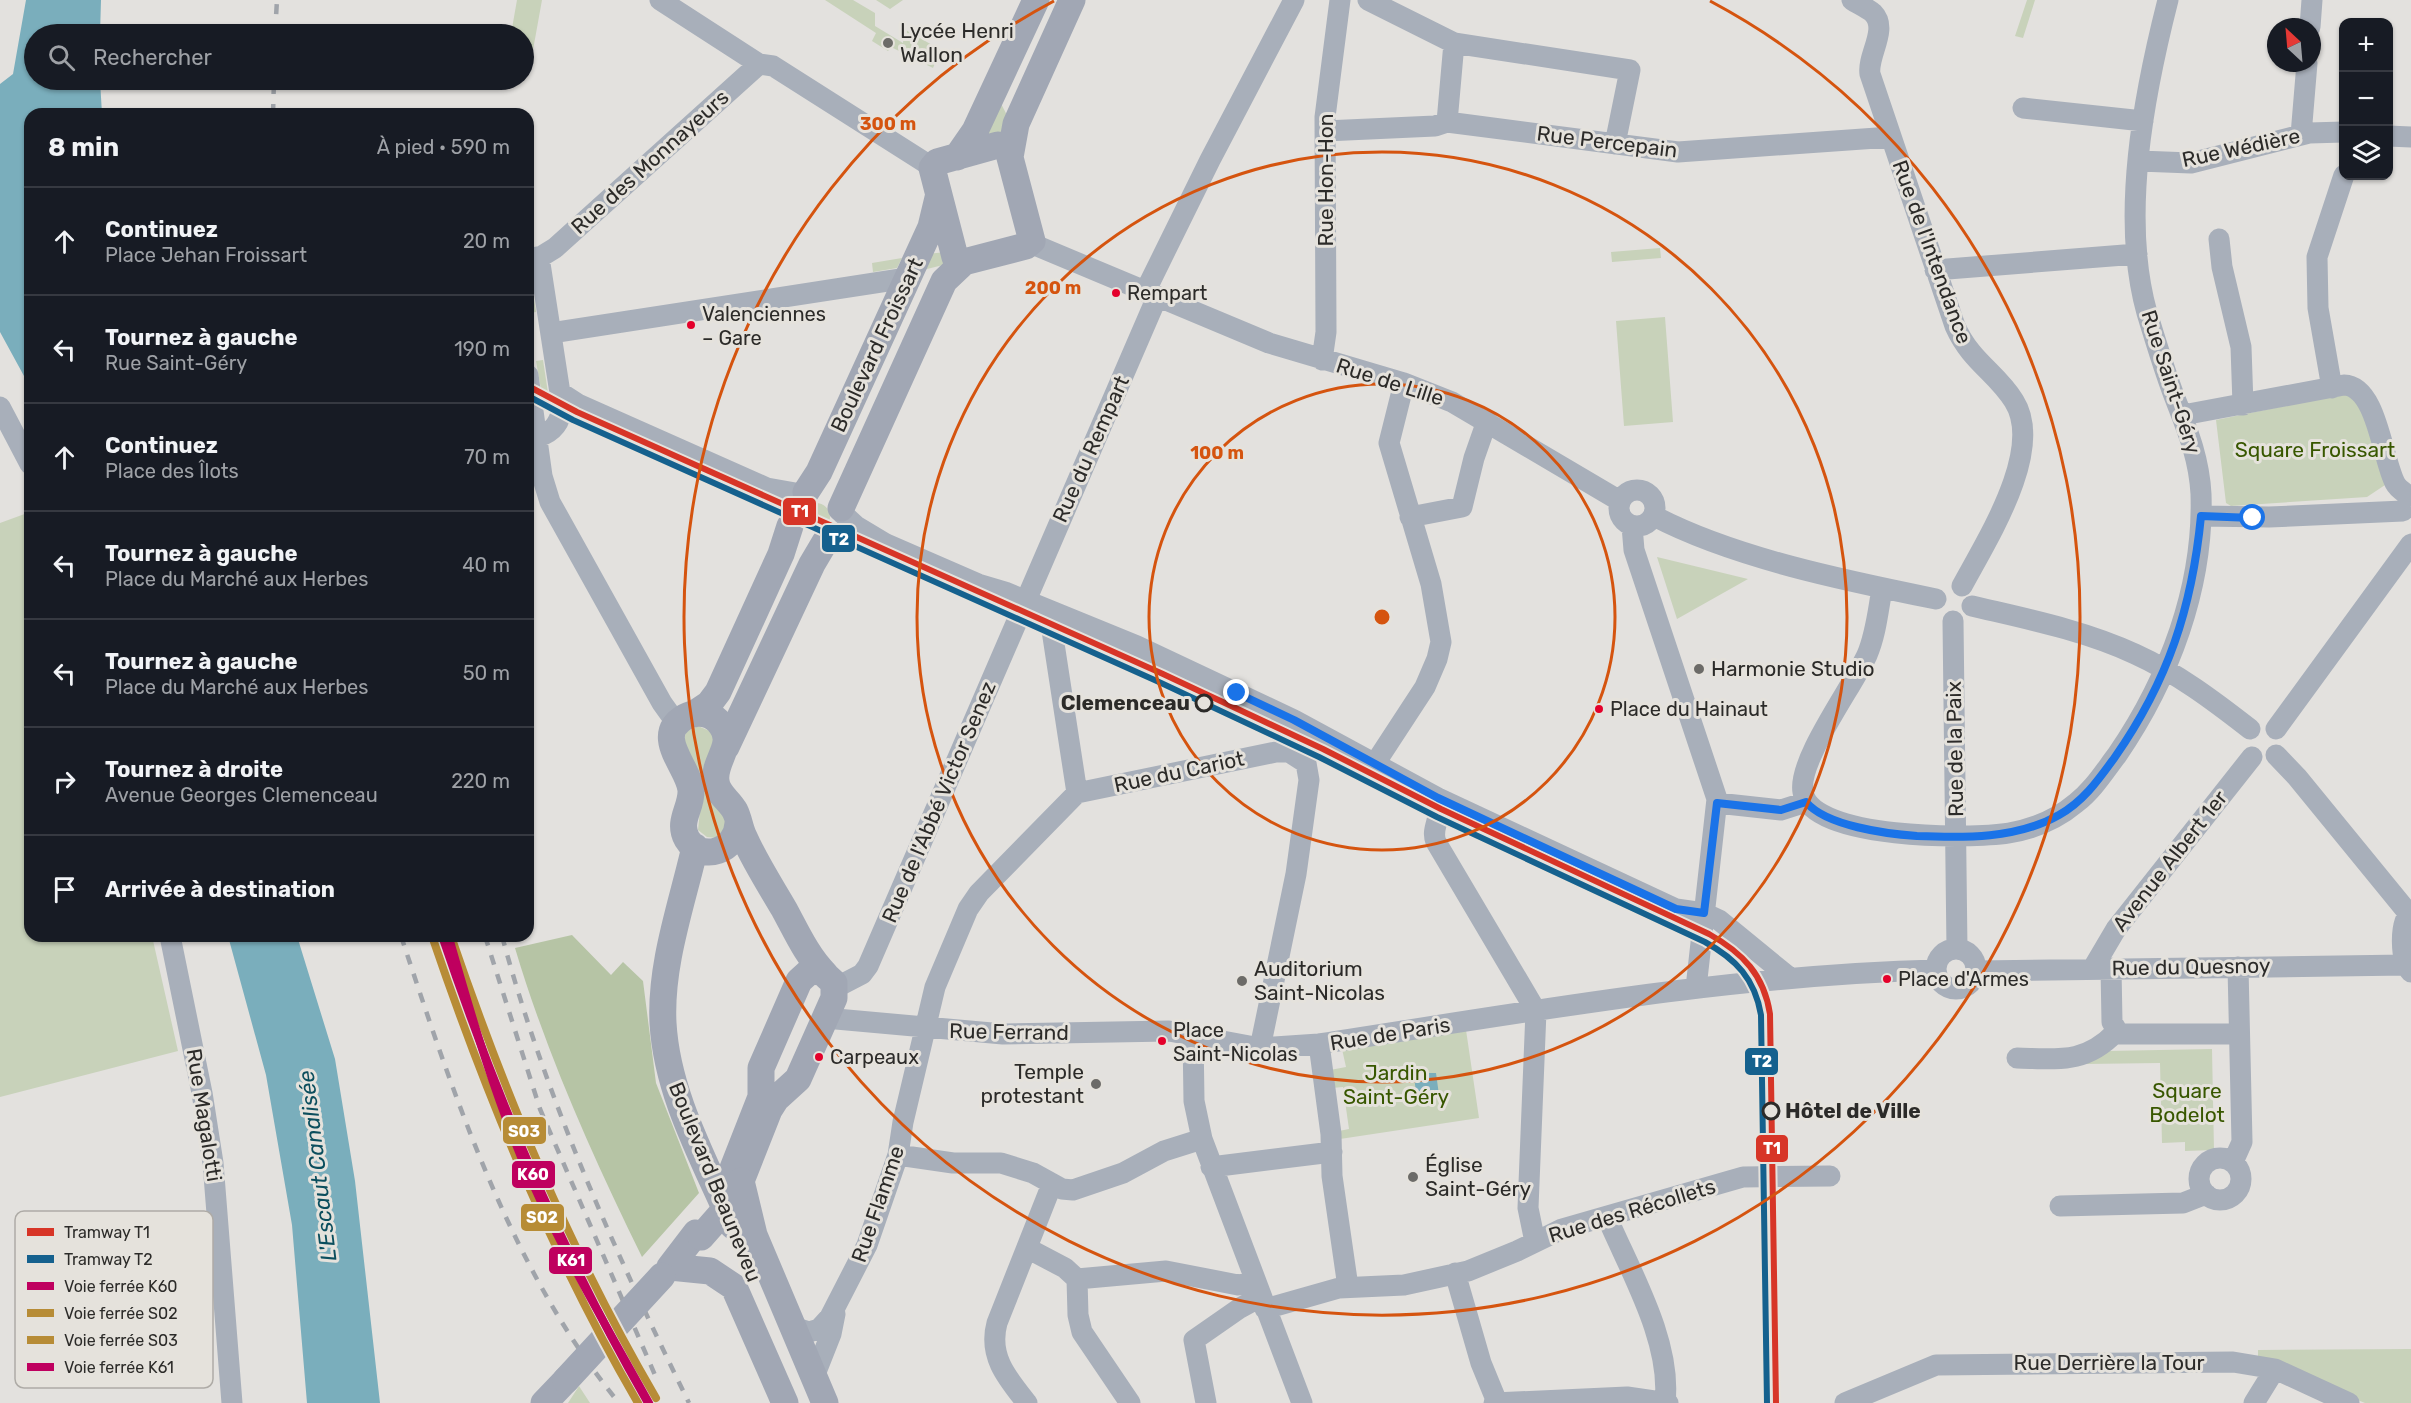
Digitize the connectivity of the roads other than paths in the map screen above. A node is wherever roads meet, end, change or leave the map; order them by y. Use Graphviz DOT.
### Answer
graph roads {
  1 [pos="660,0"];
  2 [pos="1036,0"];
  3 [pos="1071,0"];
  4 [pos="1294,0"];
  5 [pos="1340,0"];
  6 [pos="1368,0"];
  7 [pos="1852,0"];
  8 [pos="2169,0"];
  9 [pos="2312,0"];
  10 [pos="2311,18"];
  11 [pos="1454,43"];
  12 [pos="759,64"];
  13 [pos="2306,72"];
  14 [pos="2023,108"];
  15 [pos="2143,121"];
  16 [pos="1447,122"];
  17 [pos="1325,131"];
  18 [pos="2339,132"];
  19 [pos="2301,135"];
  20 [pos="2393,136"];
  21 [pos="1891,137"];
  22 [pos="2411,137"];
  23 [pos="1614,144"];
  24 [pos="957,157"];
  25 [pos="1010,157"];
  26 [pos="2139,161"];
  27 [pos="932,167"];
  28 [pos="2342,180"];
  29 [pos="939,196"];
  30 [pos="2219,239"];
  31 [pos="1030,243"];
  32 [pos="2137,254"];
  33 [pos="534,258"];
  34 [pos="534,262"];
  35 [pos="963,263"];
  36 [pos="1935,270"];
  37 [pos="907,278"];
  38 [pos="1151,295"];
  39 [pos="551,333"];
  40 [pos="1322,360"];
  41 [pos="1404,383"];
  42 [pos="2332,388"];
  43 [pos="561,393"];
  44 [pos="2243,405"];
  45 [pos="0,406"];
  46 [pos="534,412"];
  47 [pos="2183,415"];
  48 [pos="1487,421"];
  49 [pos="538,437"];
  50 [pos="24,452"];
  51 [pos="803,493"];
  52 [pos="1620,501"];
  53 [pos="2408,506"];
  54 [pos="841,510"];
  55 [pos="1654,516"];
  56 [pos="2201,516"];
  57 [pos="1410,517"];
  58 [pos="790,526"];
  59 [pos="1632,526"];
  60 [pos="825,542"];
  61 [pos="2411,544"];
  62 [pos="1962,586"];
  63 [pos="1882,588"];
  64 [pos="1936,599"];
  65 [pos="1026,600"];
  66 [pos="1972,606"];
  67 [pos="1049,611"];
  68 [pos="1953,621"];
  69 [pos="2165,670"];
  70 [pos="685,719"];
  71 [pos="2250,729"];
  72 [pos="2276,729"];
  73 [pos="726,747"];
  74 [pos="2276,755"];
  75 [pos="2252,756"];
  76 [pos="1374,765"];
  77 [pos="1077,793"];
  78 [pos="1438,798"];
  79 [pos="1806,802"];
  80 [pos="1717,803"];
  81 [pos="738,823"];
  82 [pos="1957,836"];
  83 [pos="708,849"];
  84 [pos="1704,913"];
  85 [pos="2410,913"];
  86 [pos="171,942"];
  87 [pos="1957,949"];
  88 [pos="2238,967"];
  89 [pos="2102,968"];
  90 [pos="2408,968"];
  91 [pos="1936,970"];
  92 [pos="1977,971"];
  93 [pos="1790,978"];
  94 [pos="799,981"];
  95 [pos="830,981"];
  96 [pos="1696,988"];
  97 [pos="1536,1011"];
  98 [pos="825,1018"];
  99 [pos="925,1029"];
  100 [pos="2116,1032"];
  101 [pos="2239,1034"];
  102 [pos="1193,1035"];
  103 [pos="1319,1044"];
  104 [pos="1260,1048"];
  105 [pos="2018,1058"];
  106 [pos="762,1078"];
  107 [pos="788,1088"];
  108 [pos="1202,1139"];
  109 [pos="1332,1152"];
  110 [pos="898,1155"];
  111 [pos="2233,1162"];
  112 [pos="1211,1167"];
  113 [pos="1830,1176"];
  114 [pos="735,1178"];
  115 [pos="1052,1184"];
  116 [pos="2206,1194"];
  117 [pos="2060,1206"];
  118 [pos="1607,1217"];
  119 [pos="1535,1242"];
  120 [pos="1027,1248"];
  121 [pos="666,1271"];
  122 [pos="1455,1273"];
  123 [pos="1077,1279"];
  124 [pos="1348,1287"];
  125 [pos="1260,1296"];
  126 [pos="836,1304"];
  127 [pos="793,1327"];
  128 [pos="2275,1369"];
  129 [pos="814,1377"];
  130 [pos="1666,1402"];
  131 [pos="232,1403"];
  132 [pos="544,1403"];
  133 [pos="785,1403"];
  134 [pos="807,1403"];
  135 [pos="825,1403"];
  136 [pos="1027,1403"];
  137 [pos="1130,1403"];
  138 [pos="1206,1403"];
  139 [pos="1302,1403"];
  140 [pos="1495,1403"];
  141 [pos="1845,1403"];
  142 [pos="2254,1403"];
  143 [pos="2349,1403"];
  1 -- 12 [label="street"];
  2 -- 24 [label="main road"];
  3 -- 25 [label="main road"];
  4 -- 38 [label="street, Rue du Rempart"];
  5 -- 17 [label="street, Rue Hon-Hon"];
  6 -- 11 [label="street"];
  7 -- 21 [label="street, Rue de l'Intendance"];
  8 -- 15 [label="street, Rue Saint-Géry"];
  9 -- 10 [label="street"];
  11 -- 16 [label="street"];
  11 -- 23 [label="street"];
  12 -- 27 [label="street"];
  12 -- 33 [label="street, Rue des Monnayeurs"];
  13 -- 19 [label="street"];
  14 -- 15 [label="street"];
  15 -- 26 [label="street, Rue Saint-Géry"];
  16 -- 17 [label="street, Rue Percepain"];
  16 -- 23 [label="street, Rue Percepain"];
  17 -- 40 [label="street, Rue Hon-Hon"];
  18 -- 19 [label="street, Rue Wédière"];
  19 -- 26 [label="street, Rue Wédière"];
  20 -- 22 [label="street"];
  21 -- 23 [label="street, Rue Percepain"];
  21 -- 36 [label="street, Rue de l'Intendance"];
  24 -- 25 [label="main road"];
  24 -- 27 [label="main road"];
  25 -- 31 [label="main road"];
  26 -- 32 [label="street, Rue Saint-Géry"];
  27 -- 29 [label="main road"];
  28 -- 42 [label="street"];
  29 -- 35 [label="main road"];
  29 -- 37 [label="main road, Boulevard Froissart"];
  30 -- 44 [label="street"];
  31 -- 35 [label="main road"];
  31 -- 38 [label="street, Rue de Lille"];
  32 -- 36 [label="street"];
  32 -- 47 [label="street, Rue Saint-Géry"];
  34 -- 39 [label="street"];
  35 -- 54 [label="main road, Boulevard Froissart"];
  36 -- 62 [label="street, Rue de l'Intendance"];
  37 -- 39 [label="street"];
  37 -- 51 [label="main road, Boulevard Froissart"];
  38 -- 40 [label="street, Rue de Lille"];
  38 -- 65 [label="street, Rue du Rempart"];
  39 -- 43 [label="street"];
  40 -- 41 [label="street, Rue de Lille"];
  41 -- 48 [label="street, Rue de Lille"];
  41 -- 57 [label="street"];
  42 -- 44 [label="street"];
  42 -- 53 [label="street"];
  43 -- 49 [label="street"];
  43 -- 51 [label="street"];
  44 -- 47 [label="street"];
  45 -- 50 [label="street"];
  46 -- 49 [label="street"];
  47 -- 56 [label="street, Rue Saint-Géry"];
  48 -- 52 [label="street, Rue de Lille"];
  48 -- 57 [label="street"];
  49 -- 70 [label="street"];
  51 -- 54 [label="main road"];
  51 -- 58 [label="main road, Boulevard Froissart"];
  52 -- 55 [label="street"];
  52 -- 59 [label="street"];
  53 -- 56 [label="street"];
  54 -- 60 [label="main road, Boulevard Froissart"];
  54 -- 65 [label="street"];
  55 -- 59 [label="street"];
  55 -- 63 [label="street"];
  56 -- 69 [label="street, Rue Saint-Géry"];
  57 -- 76 [label="street"];
  58 -- 60 [label="main road"];
  58 -- 70 [label="main road, Boulevard Froissart"];
  59 -- 80 [label="street"];
  60 -- 73 [label="main road, Boulevard Froissart"];
  61 -- 72 [label="street"];
  62 -- 64 [label="street"];
  62 -- 66 [label="street"];
  63 -- 64 [label="street"];
  63 -- 79 [label="street"];
  64 -- 68 [label="street"];
  65 -- 67 [label="street"];
  65 -- 95 [label="street, Rue de l'Abbé Victor Senez"];
  66 -- 68 [label="street"];
  66 -- 69 [label="street"];
  67 -- 76 [label="street"];
  67 -- 77 [label="street"];
  68 -- 82 [label="street, Rue de la Paix"];
  69 -- 71 [label="street"];
  69 -- 82 [label="street, Rue Saint-Géry"];
  70 -- 73 [label="main road"];
  70 -- 83 [label="main road"];
  71 -- 72 [label="street"];
  71 -- 75 [label="street"];
  72 -- 74 [label="street"];
  73 -- 81 [label="main road, Boulevard Froissart"];
  74 -- 75 [label="street"];
  74 -- 85 [label="street"];
  75 -- 89 [label="street, Avenue Albert 1er"];
  76 -- 78 [label="street"];
  77 -- 99 [label="street, Rue Flamme"];
  77 -- 104 [label="street, Rue du Cariot"];
  78 -- 84 [label="street"];
  78 -- 97 [label="street"];
  79 -- 80 [label="street"];
  79 -- 82 [label="street, Rue Saint-Géry"];
  80 -- 84 [label="street"];
  81 -- 83 [label="main road"];
  81 -- 95 [label="main road, Boulevard Froissart"];
  82 -- 87 [label="street, Rue de la Paix"];
  83 -- 94 [label="main road"];
  83 -- 134 [label="main road, Boulevard Beauneveu"];
  84 -- 93 [label="street"];
  84 -- 96 [label="street"];
  85 -- 90 [label="street"];
  86 -- 131 [label="street, Rue Magalotti"];
  87 -- 91 [label="street"];
  87 -- 92 [label="street"];
  88 -- 89 [label="street, Rue du Quesnoy"];
  88 -- 90 [label="street, Rue du Quesnoy"];
  88 -- 101 [label="street"];
  89 -- 92 [label="street, Rue du Quesnoy"];
  89 -- 100 [label="street"];
  91 -- 92 [label="street"];
  91 -- 93 [label="street, Rue de Paris"];
  93 -- 96 [label="street, Rue de Paris"];
  94 -- 95 [label="main road"];
  94 -- 106 [label="main road"];
  95 -- 98 [label="main road"];
  96 -- 97 [label="street, Rue de Paris"];
  97 -- 103 [label="street, Rue de Paris"];
  97 -- 119 [label="street"];
  98 -- 99 [label="street, Rue Ferrand"];
  98 -- 107 [label="main road"];
  99 -- 102 [label="street, Rue Ferrand"];
  99 -- 110 [label="street, Rue Flamme"];
  100 -- 101 [label="street"];
  100 -- 105 [label="street"];
  101 -- 111 [label="street"];
  102 -- 104 [label="street, Rue de Paris"];
  102 -- 108 [label="street"];
  103 -- 104 [label="street, Rue de Paris"];
  103 -- 109 [label="street"];
  106 -- 107 [label="main road"];
  106 -- 114 [label="main road"];
  107 -- 114 [label="main road"];
  108 -- 112 [label="street"];
  108 -- 115 [label="street"];
  109 -- 112 [label="street"];
  109 -- 124 [label="street"];
  110 -- 115 [label="street"];
  110 -- 126 [label="street, Rue Flamme"];
  111 -- 116 [label="street"];
  111 -- 116 [label="street"];
  112 -- 125 [label="street"];
  113 -- 118 [label="street, Rue des Récollets"];
  114 -- 121 [label="main road, bridge"];
  114 -- 127 [label="main road"];
  115 -- 120 [label="street"];
  116 -- 117 [label="street"];
  118 -- 119 [label="street, Rue des Récollets"];
  118 -- 130 [label="street"];
  119 -- 122 [label="street, Rue des Récollets"];
  120 -- 123 [label="street"];
  120 -- 136 [label="street"];
  121 -- 132 [label="main road, bridge"];
  121 -- 133 [label="main road"];
  122 -- 124 [label="street, Rue des Récollets"];
  122 -- 140 [label="street"];
  123 -- 125 [label="street"];
  123 -- 137 [label="street"];
  124 -- 125 [label="street, Rue des Récollets"];
  125 -- 138 [label="street"];
  125 -- 139 [label="street"];
  126 -- 127 [label="street, Rue Flamme"];
  126 -- 129 [label="street, Rue Flamme"];
  127 -- 129 [label="main road"];
  128 -- 141 [label="street, Rue Derrière la Tour"];
  128 -- 142 [label="street"];
  128 -- 143 [label="street, Rue Derrière la Tour"];
  129 -- 135 [label="main road"];
  130 -- 140 [label="street"];
}
